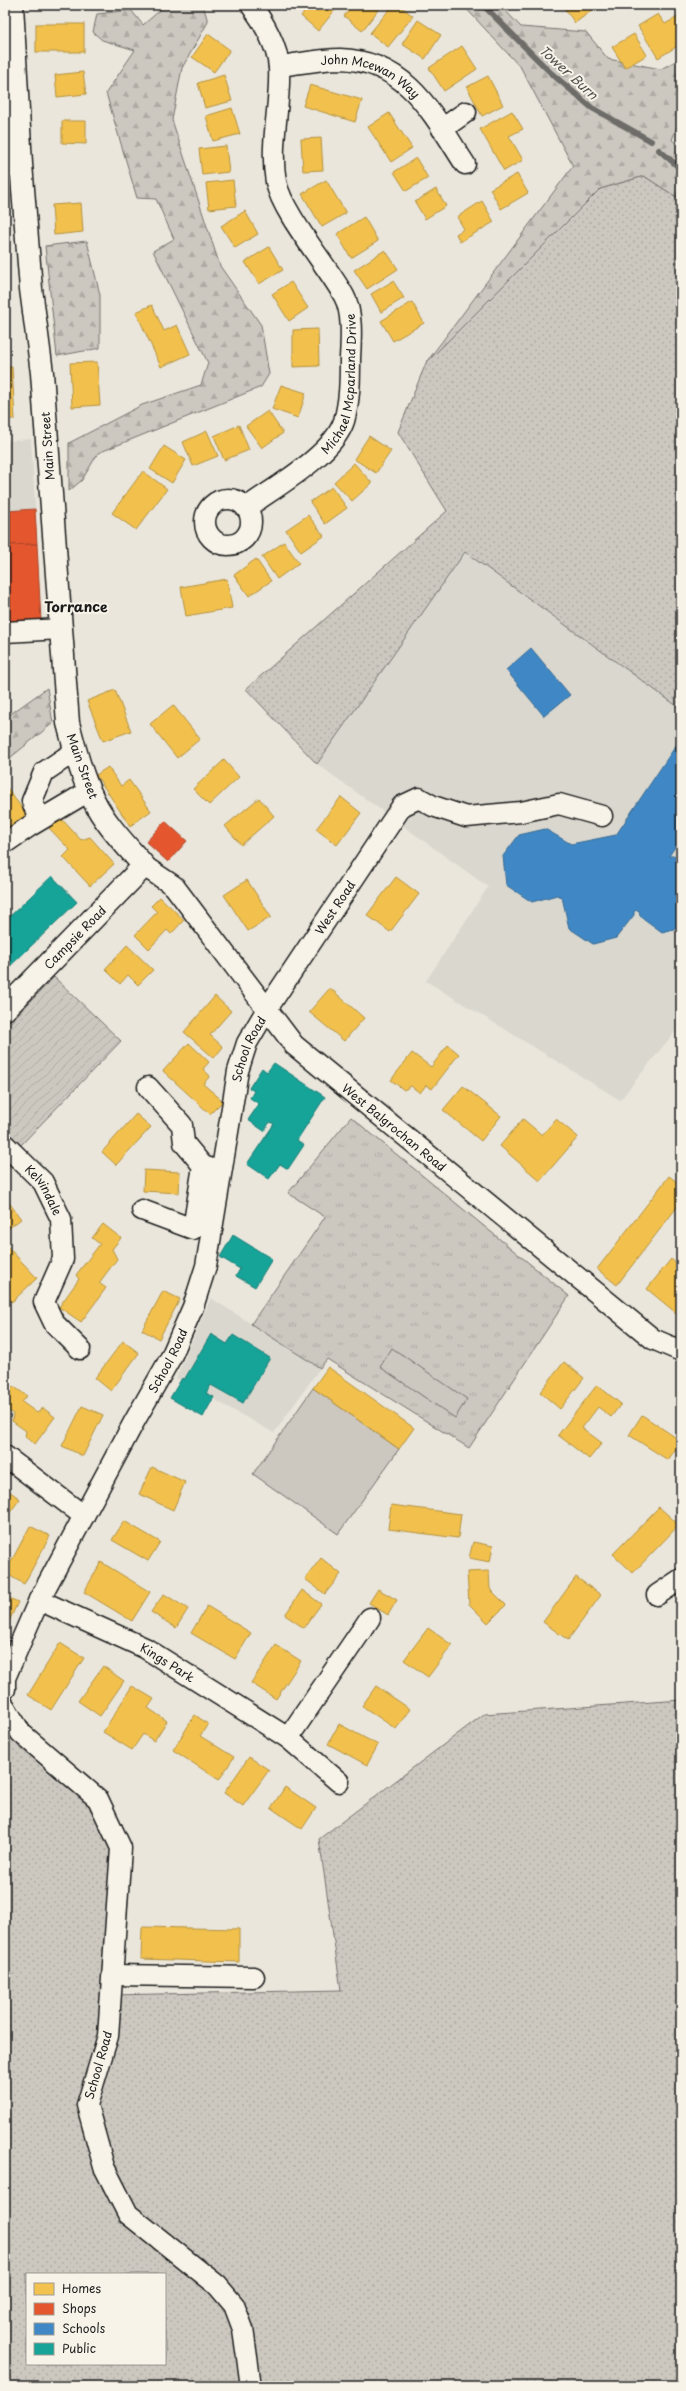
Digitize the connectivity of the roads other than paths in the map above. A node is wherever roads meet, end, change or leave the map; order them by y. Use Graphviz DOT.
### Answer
graph roads {
  1 [pos="12,5"];
  2 [pos="251,5"];
  3 [pos="279,66"];
  4 [pos="466,112"];
  5 [pos="442,129"];
  6 [pos="465,164"];
  7 [pos="13,166"];
  8 [pos="246,508"];
  9 [pos="60,629"];
  10 [pos="5,632"];
  11 [pos="75,751"];
  12 [pos="89,791"];
  13 [pos="602,816"];
  14 [pos="39,820"];
  15 [pos="5,843"];
  16 [pos="144,866"];
  17 [pos="5,1009"];
  18 [pos="268,1009"];
  19 [pos="148,1087"];
  20 [pos="5,1145"];
  21 [pos="212,1169"];
  22 [pos="142,1210"];
  23 [pos="80,1348"];
  24 [pos="681,1351"];
  25 [pos="5,1456"];
  26 [pos="84,1516"];
  27 [pos="681,1579"];
  28 [pos="657,1595"];
  29 [pos="39,1600"];
  30 [pos="370,1618"];
  31 [pos="5,1689"];
  32 [pos="5,1707"];
  33 [pos="288,1738"];
  34 [pos="339,1782"];
  35 [pos="113,1975"];
  36 [pos="254,1977"];
  37 [pos="251,2386"];
  1 -- 7 [label="main road, Main Street"];
  2 -- 3 [label="street, Michael Mcparland Drive"];
  3 -- 5 [label="street, John Mcewan Way"];
  3 -- 8 [label="street, Michael Mcparland Drive"];
  4 -- 5 [label="street"];
  5 -- 6 [label="street, John Mcewan Way"];
  7 -- 9 [label="main road, Main Street"];
  9 -- 10 [label="street"];
  9 -- 11 [label="main road, Main Street"];
  11 -- 12 [label="main road, Main Street"];
  11 -- 14 [label="street"];
  12 -- 14 [label="street"];
  12 -- 16 [label="main road, Main Street"];
  13 -- 18 [label="street, West Road"];
  14 -- 15 [label="street"];
  16 -- 17 [label="main road, Campsie Road"];
  16 -- 18 [label="street, West Balgrochan Road"];
  18 -- 21 [label="street, School Road"];
  18 -- 24 [label="street, West Balgrochan Road"];
  19 -- 21 [label="street"];
  20 -- 23 [label="street, Kelvindale"];
  21 -- 22 [label="street"];
  21 -- 26 [label="street, School Road"];
  25 -- 26 [label="street"];
  26 -- 29 [label="street, School Road"];
  27 -- 28 [label="street"];
  29 -- 31 [label="street, School Road"];
  29 -- 33 [label="street, Kings Park"];
  30 -- 33 [label="street"];
  32 -- 35 [label="street, School Road"];
  33 -- 34 [label="street, Kings Park"];
  35 -- 36 [label="street"];
  35 -- 37 [label="street, School Road"];
}
